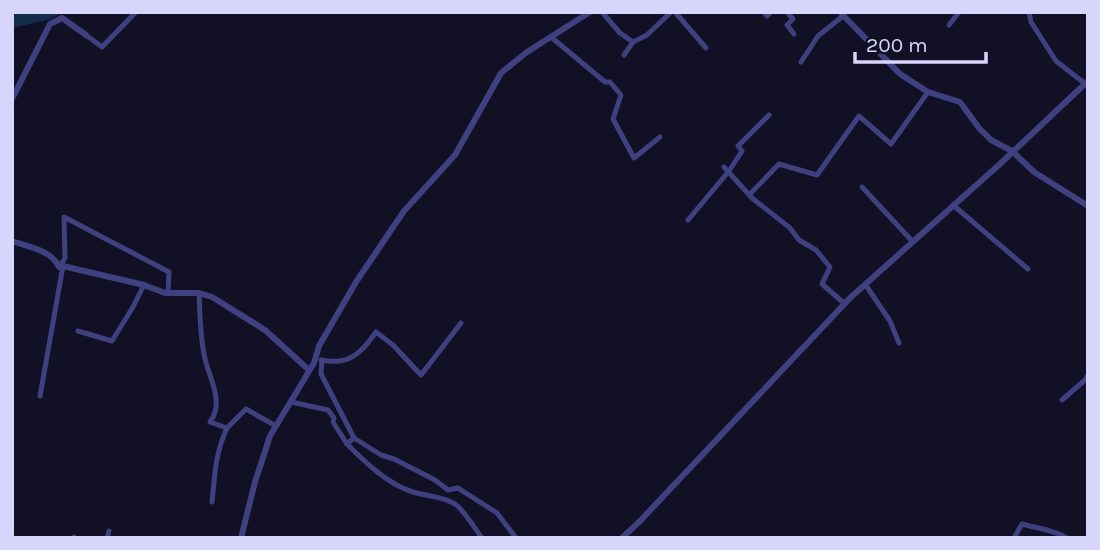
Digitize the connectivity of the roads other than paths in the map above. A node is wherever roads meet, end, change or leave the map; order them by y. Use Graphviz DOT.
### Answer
graph roads {
  1 [pos="136,12"];
  2 [pos="590,12"];
  3 [pos="602,12"];
  4 [pos="673,12"];
  5 [pos="764,12"];
  6 [pos="771,12"];
  7 [pos="787,12"];
  8 [pos="959,12"];
  9 [pos="1029,12"];
  10 [pos="842,14"];
  11 [pos="948,24"];
  12 [pos="794,33"];
  13 [pos="86,35"];
  14 [pos="551,37"];
  15 [pos="633,42"];
  16 [pos="706,48"];
  17 [pos="624,55"];
  18 [pos="801,62"];
  19 [pos="1087,84"];
  20 [pos="928,92"];
  21 [pos="12,99"];
  22 [pos="769,115"];
  23 [pos="660,137"];
  24 [pos="1012,151"];
  25 [pos="727,169"];
  26 [pos="862,187"];
  27 [pos="750,194"];
  28 [pos="953,205"];
  29 [pos="1088,206"];
  30 [pos="688,220"];
  31 [pos="12,241"];
  32 [pos="913,242"];
  33 [pos="60,265"];
  34 [pos="1028,269"];
  35 [pos="864,284"];
  36 [pos="145,285"];
  37 [pos="168,293"];
  38 [pos="199,293"];
  39 [pos="845,304"];
  40 [pos="461,323"];
  41 [pos="78,331"];
  42 [pos="899,343"];
  43 [pos="317,360"];
  44 [pos="309,370"];
  45 [pos="1088,375"];
  46 [pos="40,396"];
  47 [pos="1062,400"];
  48 [pos="291,402"];
  49 [pos="276,426"];
  50 [pos="227,428"];
  51 [pos="354,438"];
  52 [pos="347,444"];
  53 [pos="212,502"];
  54 [pos="241,538"];
  55 [pos="482,538"];
  56 [pos="516,538"];
  57 [pos="622,538"];
  58 [pos="1014,538"];
  59 [pos="1068,538"];
  1 -- 13 [label="street"];
  2 -- 14 [label="street"];
  3 -- 15 [label="street"];
  4 -- 15 [label="street"];
  4 -- 16 [label="street"];
  5 -- 6 [label="street"];
  7 -- 12 [label="street"];
  8 -- 11 [label="street"];
  9 -- 19 [label="street"];
  10 -- 18 [label="street"];
  10 -- 20 [label="street"];
  13 -- 21 [label="street"];
  14 -- 23 [label="street"];
  14 -- 43 [label="street"];
  15 -- 17 [label="street"];
  19 -- 24 [label="street"];
  20 -- 24 [label="street"];
  20 -- 27 [label="street"];
  22 -- 25 [label="street"];
  24 -- 28 [label="street"];
  24 -- 29 [label="street"];
  25 -- 27 [label="street"];
  25 -- 30 [label="street"];
  26 -- 32 [label="street"];
  27 -- 39 [label="street"];
  28 -- 32 [label="street"];
  28 -- 34 [label="street"];
  31 -- 33 [label="street"];
  32 -- 35 [label="street"];
  33 -- 36 [label="street"];
  33 -- 37 [label="street"];
  33 -- 46 [label="street"];
  35 -- 39 [label="street"];
  35 -- 42 [label="street"];
  36 -- 37 [label="street"];
  36 -- 41 [label="street"];
  37 -- 38 [label="street"];
  38 -- 44 [label="street"];
  38 -- 50 [label="street"];
  39 -- 57 [label="street"];
  40 -- 43 [label="street"];
  43 -- 44 [label="street"];
  43 -- 51 [label="street"];
  44 -- 48 [label="street"];
  45 -- 47 [label="street"];
  48 -- 49 [label="street"];
  48 -- 52 [label="street"];
  49 -- 50 [label="street"];
  49 -- 54 [label="street"];
  50 -- 53 [label="street"];
  51 -- 52 [label="street"];
  51 -- 56 [label="street"];
  52 -- 55 [label="street"];
  58 -- 59 [label="street"];
}
